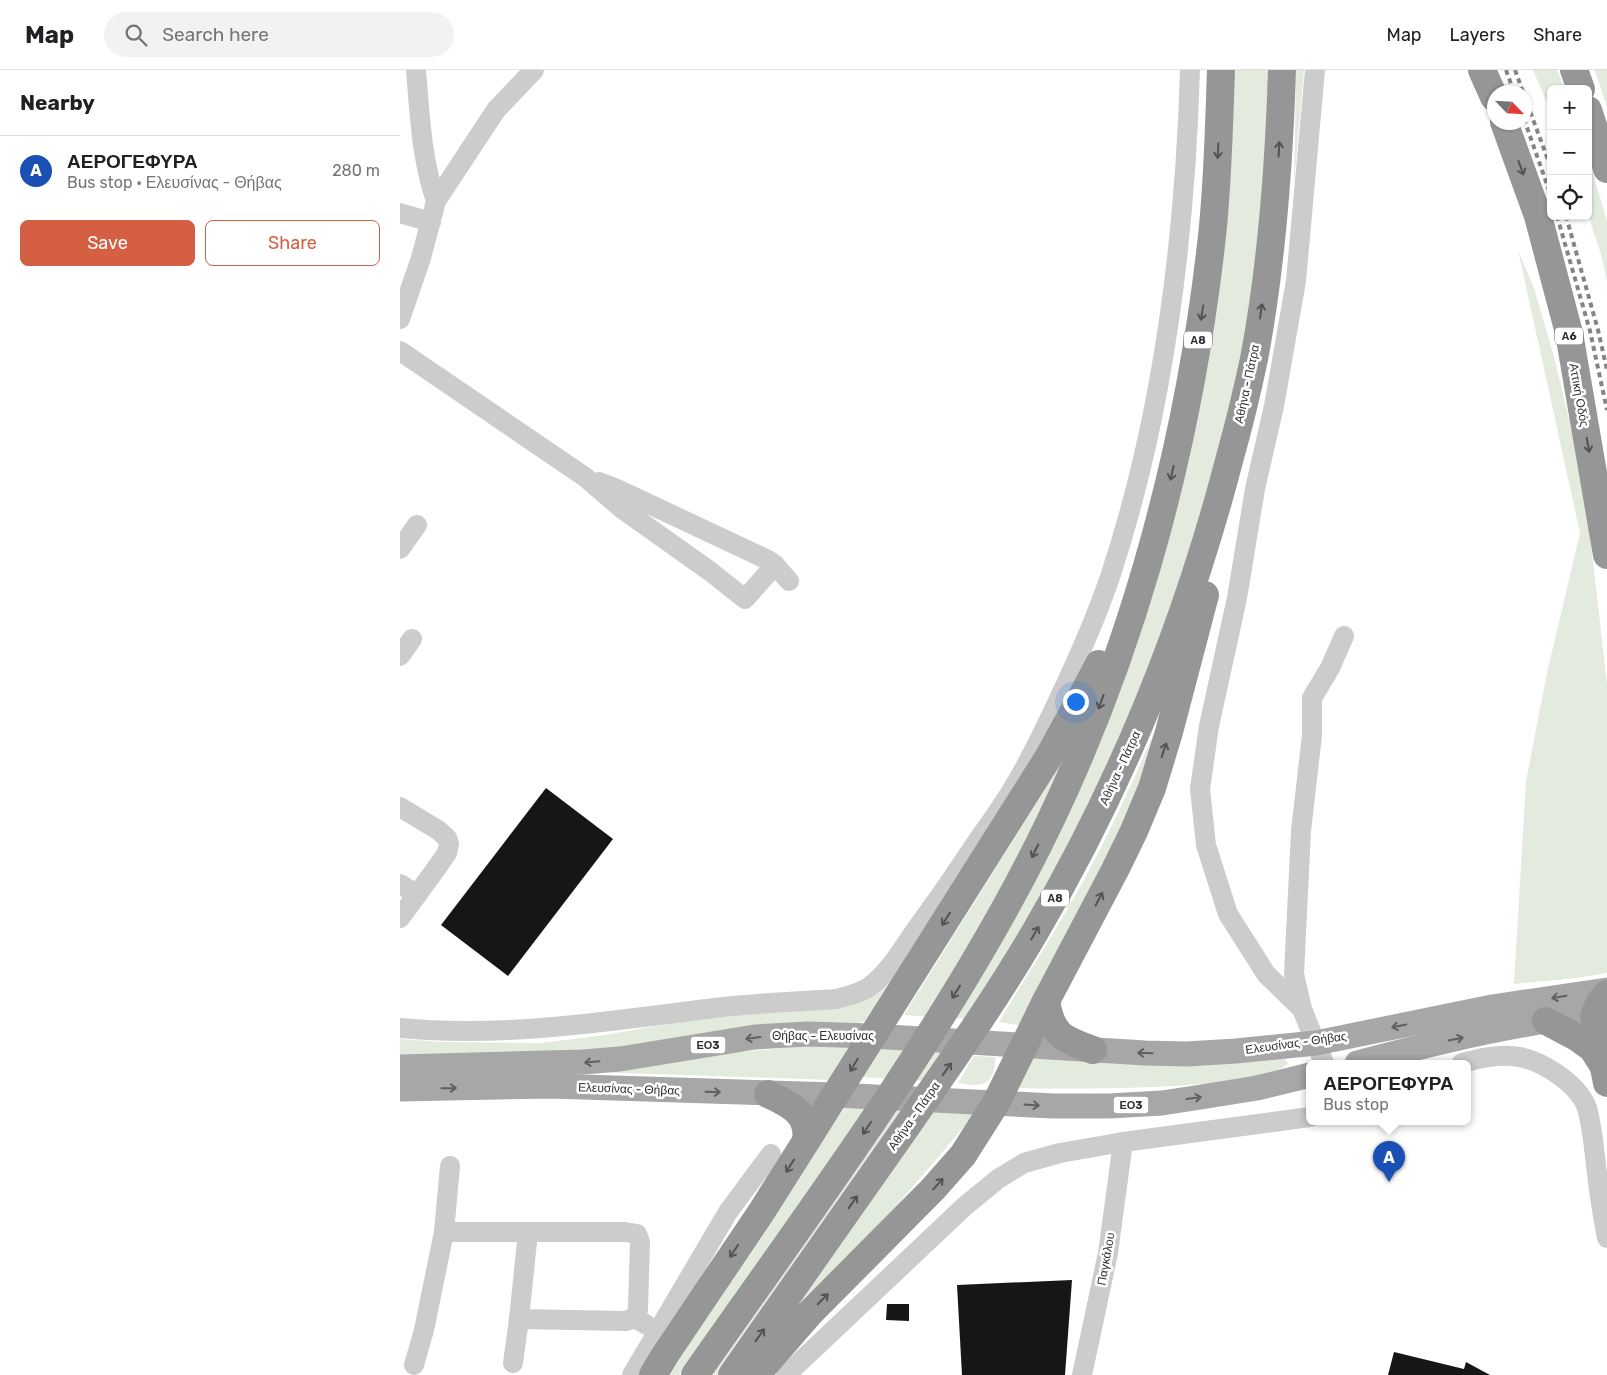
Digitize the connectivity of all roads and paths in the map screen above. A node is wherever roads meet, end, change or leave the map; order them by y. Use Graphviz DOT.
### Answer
graph roads {
  1 [pos="416,70"];
  2 [pos="534,70"];
  3 [pos="1190,70"];
  4 [pos="1221,70"];
  5 [pos="1282,70"];
  6 [pos="1315,70"];
  7 [pos="1482,70"];
  8 [pos="1574,70"];
  9 [pos="1489,85"];
  10 [pos="1580,85"];
  11 [pos="1592,122"];
  12 [pos="1507,130"];
  13 [pos="1607,169"];
  14 [pos="436,201"];
  15 [pos="400,213"];
  16 [pos="431,222"];
  17 [pos="400,318"];
  18 [pos="400,351"];
  19 [pos="1254,359"];
  20 [pos="585,477"];
  21 [pos="417,525"];
  22 [pos="400,549"];
  23 [pos="1607,556"];
  24 [pos="775,565"];
  25 [pos="1144,573"];
  26 [pos="789,581"];
  27 [pos="1344,636"];
  28 [pos="412,639"];
  29 [pos="400,656"];
  30 [pos="400,807"];
  31 [pos="400,884"];
  32 [pos="417,895"];
  33 [pos="400,918"];
  34 [pos="1607,990"];
  35 [pos="1046,1001"];
  36 [pos="1603,1008"];
  37 [pos="1302,1009"];
  38 [pos="1546,1022"];
  39 [pos="400,1028"];
  40 [pos="872,1036"];
  41 [pos="982,1043"];
  42 [pos="1024,1045"];
  43 [pos="1094,1050"];
  44 [pos="1320,1053"];
  45 [pos="1369,1060"];
  46 [pos="1471,1061"];
  47 [pos="400,1067"];
  48 [pos="1605,1074"];
  49 [pos="1306,1076"];
  50 [pos="400,1089"];
  51 [pos="768,1094"];
  52 [pos="847,1096"];
  53 [pos="996,1103"];
  54 [pos="1306,1118"];
  55 [pos="806,1141"];
  56 [pos="1123,1142"];
  57 [pos="771,1154"];
  58 [pos="450,1166"];
  59 [pos="444,1232"];
  60 [pos="528,1232"];
  61 [pos="1607,1238"];
  62 [pos="636,1318"];
  63 [pos="519,1319"];
  64 [pos="658,1332"];
  65 [pos="513,1363"];
  66 [pos="408,1370"];
  67 [pos="632,1375"];
  68 [pos="653,1375"];
  69 [pos="695,1375"];
  70 [pos="732,1375"];
  71 [pos="756,1375"];
  72 [pos="786,1375"];
  73 [pos="1082,1375"];
  1 -- 14 [label="street"];
  2 -- 14 [label="street"];
  3 -- 39 [label="street"];
  4 -- 25 [label="highway, Α8, one-way"];
  19 -- 5 [label="highway, Αθήνα - Πάτρα / Α8, one-way"];
  6 -- 37 [label="street"];
  7 -- 9 [label="highway"];
  8 -- 10 [label="highway"];
  11 -- 13 [label="highway"];
  12 -- 23 [label="highway, Αττική Οδός / Α6, one-way"];
  14 -- 16 [label="street"];
  15 -- 16 [label="street"];
  16 -- 17 [label="street"];
  18 -- 20 [label="street"];
  35 -- 19 [label="highway, one-way"];
  70 -- 19 [label="highway, Αθήνα - Πάτρα / Α8, one-way"];
  20 -- 24 [label="street"];
  20 -- 24 [label="street"];
  21 -- 22 [label="street"];
  24 -- 26 [label="street"];
  25 -- 40 [label="highway, one-way"];
  25 -- 69 [label="highway, Α8, one-way"];
  27 -- 37 [label="street"];
  28 -- 29 [label="street"];
  30 -- 32 [label="street"];
  31 -- 32 [label="street"];
  32 -- 33 [label="street"];
  34 -- 44 [label="main road, Ελευσίνας - Θήβας / ΕΟ3, one-way"];
  35 -- 42 [label="highway"];
  35 -- 43 [label="highway"];
  36 -- 38 [label="main road"];
  36 -- 48 [label="highway"];
  37 -- 44 [label="street"];
  45 -- 38 [label="main road, one-way"];
  38 -- 48 [label="highway"];
  40 -- 41 [label="main road, Θήβας - Ελευσίνας / ΕΟ3"];
  40 -- 47 [label="main road, Θήβας - Ελευσίνας / ΕΟ3, one-way"];
  40 -- 52 [label="highway, one-way"];
  41 -- 42 [label="main road, Ελευσίνας - Θήβας / ΕΟ3"];
  42 -- 43 [label="main road, Ελευσίνας - Θήβας / ΕΟ3"];
  42 -- 53 [label="highway"];
  44 -- 43 [label="main road, Ελευσίνας - Θήβας / ΕΟ3, one-way"];
  46 -- 61 [label="street"];
  53 -- 49 [label="main road, ΕΟ3, one-way"];
  50 -- 51 [label="main road, Ελευσίνας - Θήβας / ΕΟ3, one-way"];
  51 -- 52 [label="main road, Ελευσίνας - Θήβας / ΕΟ3"];
  51 -- 55 [label="highway"];
  52 -- 53 [label="main road, ΕΟ3"];
  52 -- 55 [label="highway"];
  71 -- 53 [label="highway, one-way"];
  54 -- 56 [label="street"];
  55 -- 68 [label="highway, one-way"];
  56 -- 72 [label="street"];
  56 -- 73 [label="street, Παγκάλου"];
  57 -- 64 [label="street"];
  58 -- 59 [label="street"];
  59 -- 60 [label="street"];
  59 -- 66 [label="street"];
  60 -- 62 [label="street"];
  60 -- 63 [label="street"];
  62 -- 63 [label="street"];
  62 -- 64 [label="street"];
  63 -- 65 [label="street"];
  64 -- 67 [label="street"];
}
